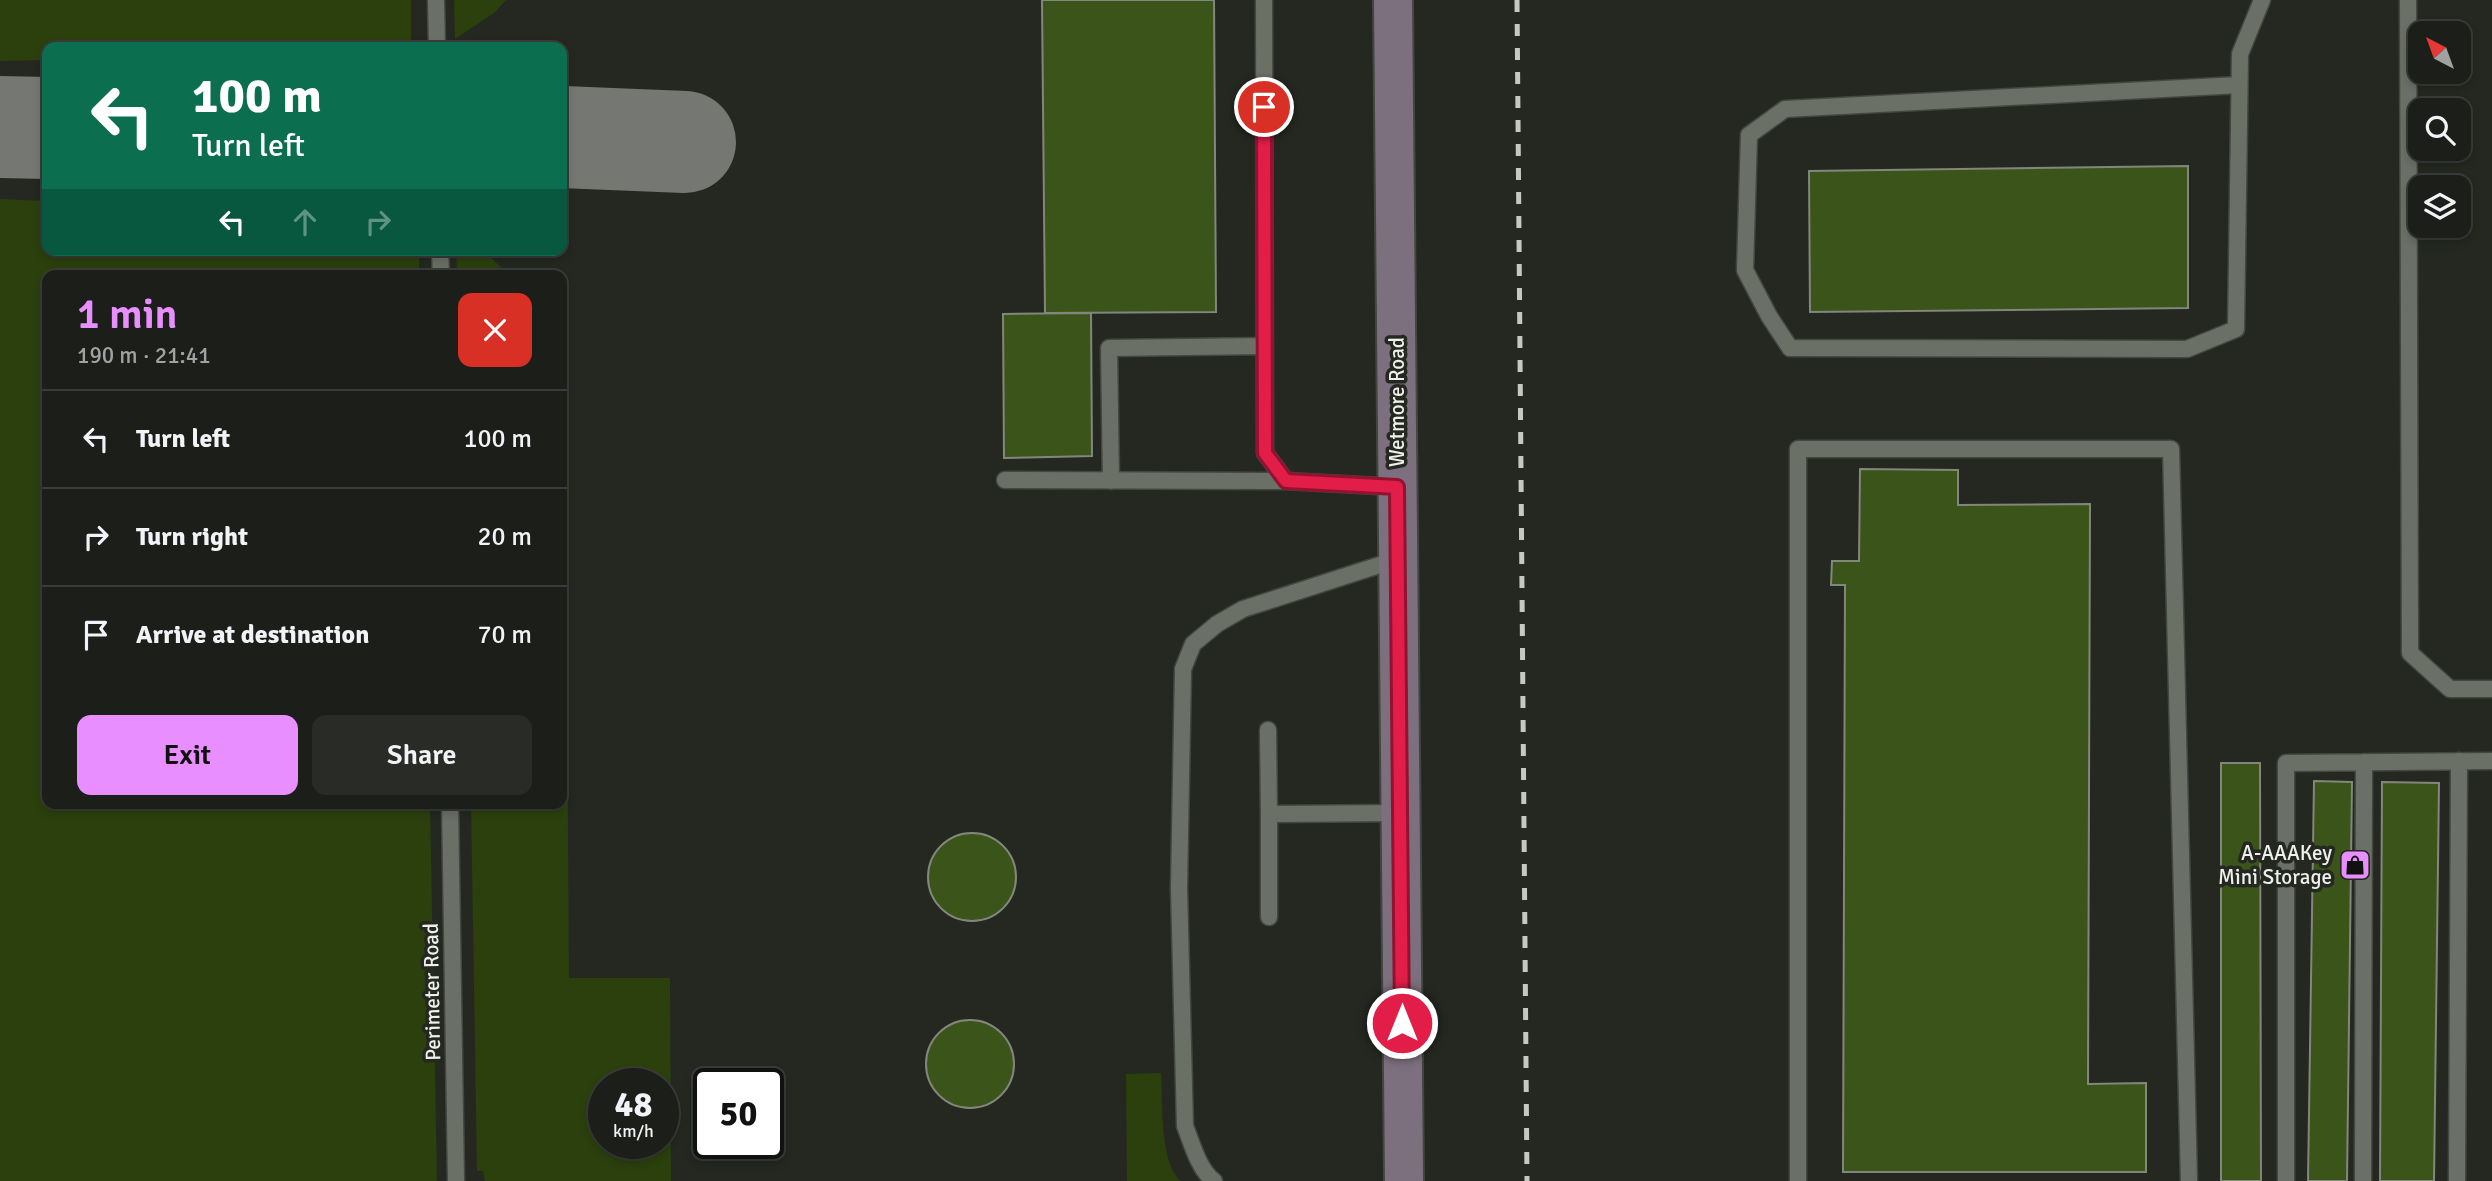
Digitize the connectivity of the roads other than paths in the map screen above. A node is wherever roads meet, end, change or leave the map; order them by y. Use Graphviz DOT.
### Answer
graph roads {
  1 [pos="436,0"];
  2 [pos="1264,0"];
  3 [pos="1393,0"];
  4 [pos="2262,0"];
  5 [pos="2408,0"];
  6 [pos="437,42"];
  7 [pos="2239,85"];
  8 [pos="1265,346"];
  9 [pos="1005,480"];
  10 [pos="1111,481"];
  11 [pos="1286,481"];
  12 [pos="1397,487"];
  13 [pos="1398,559"];
  14 [pos="2492,690"];
  15 [pos="1268,730"];
  16 [pos="2459,761"];
  17 [pos="2492,761"];
  18 [pos="2364,762"];
  19 [pos="450,809"];
  20 [pos="1400,813"];
  21 [pos="1269,814"];
  22 [pos="1269,917"];
  23 [pos="456,1181"];
  24 [pos="1214,1181"];
  25 [pos="1404,1181"];
  26 [pos="1798,1181"];
  27 [pos="2189,1181"];
  28 [pos="2286,1181"];
  29 [pos="2363,1181"];
  30 [pos="2457,1181"];
  1 -- 6 [label="lane"];
  2 -- 8 [label="lane"];
  3 -- 12 [label="main road, Wetmore Road"];
  4 -- 7 [label="lane"];
  5 -- 14 [label="lane"];
  7 -- 7 [label="lane"];
  8 -- 10 [label="lane"];
  8 -- 11 [label="lane"];
  9 -- 10 [label="lane"];
  10 -- 11 [label="lane"];
  11 -- 12 [label="lane"];
  12 -- 13 [label="main road, Wetmore Road"];
  13 -- 20 [label="main road, Wetmore Road"];
  13 -- 24 [label="lane"];
  15 -- 21 [label="lane"];
  16 -- 17 [label="lane"];
  16 -- 18 [label="lane"];
  16 -- 30 [label="lane"];
  18 -- 28 [label="lane"];
  18 -- 29 [label="lane"];
  19 -- 23 [label="lane, Perimeter Road"];
  20 -- 21 [label="lane"];
  20 -- 25 [label="main road, Wetmore Road"];
  21 -- 22 [label="lane"];
  26 -- 27 [label="lane"];
}
